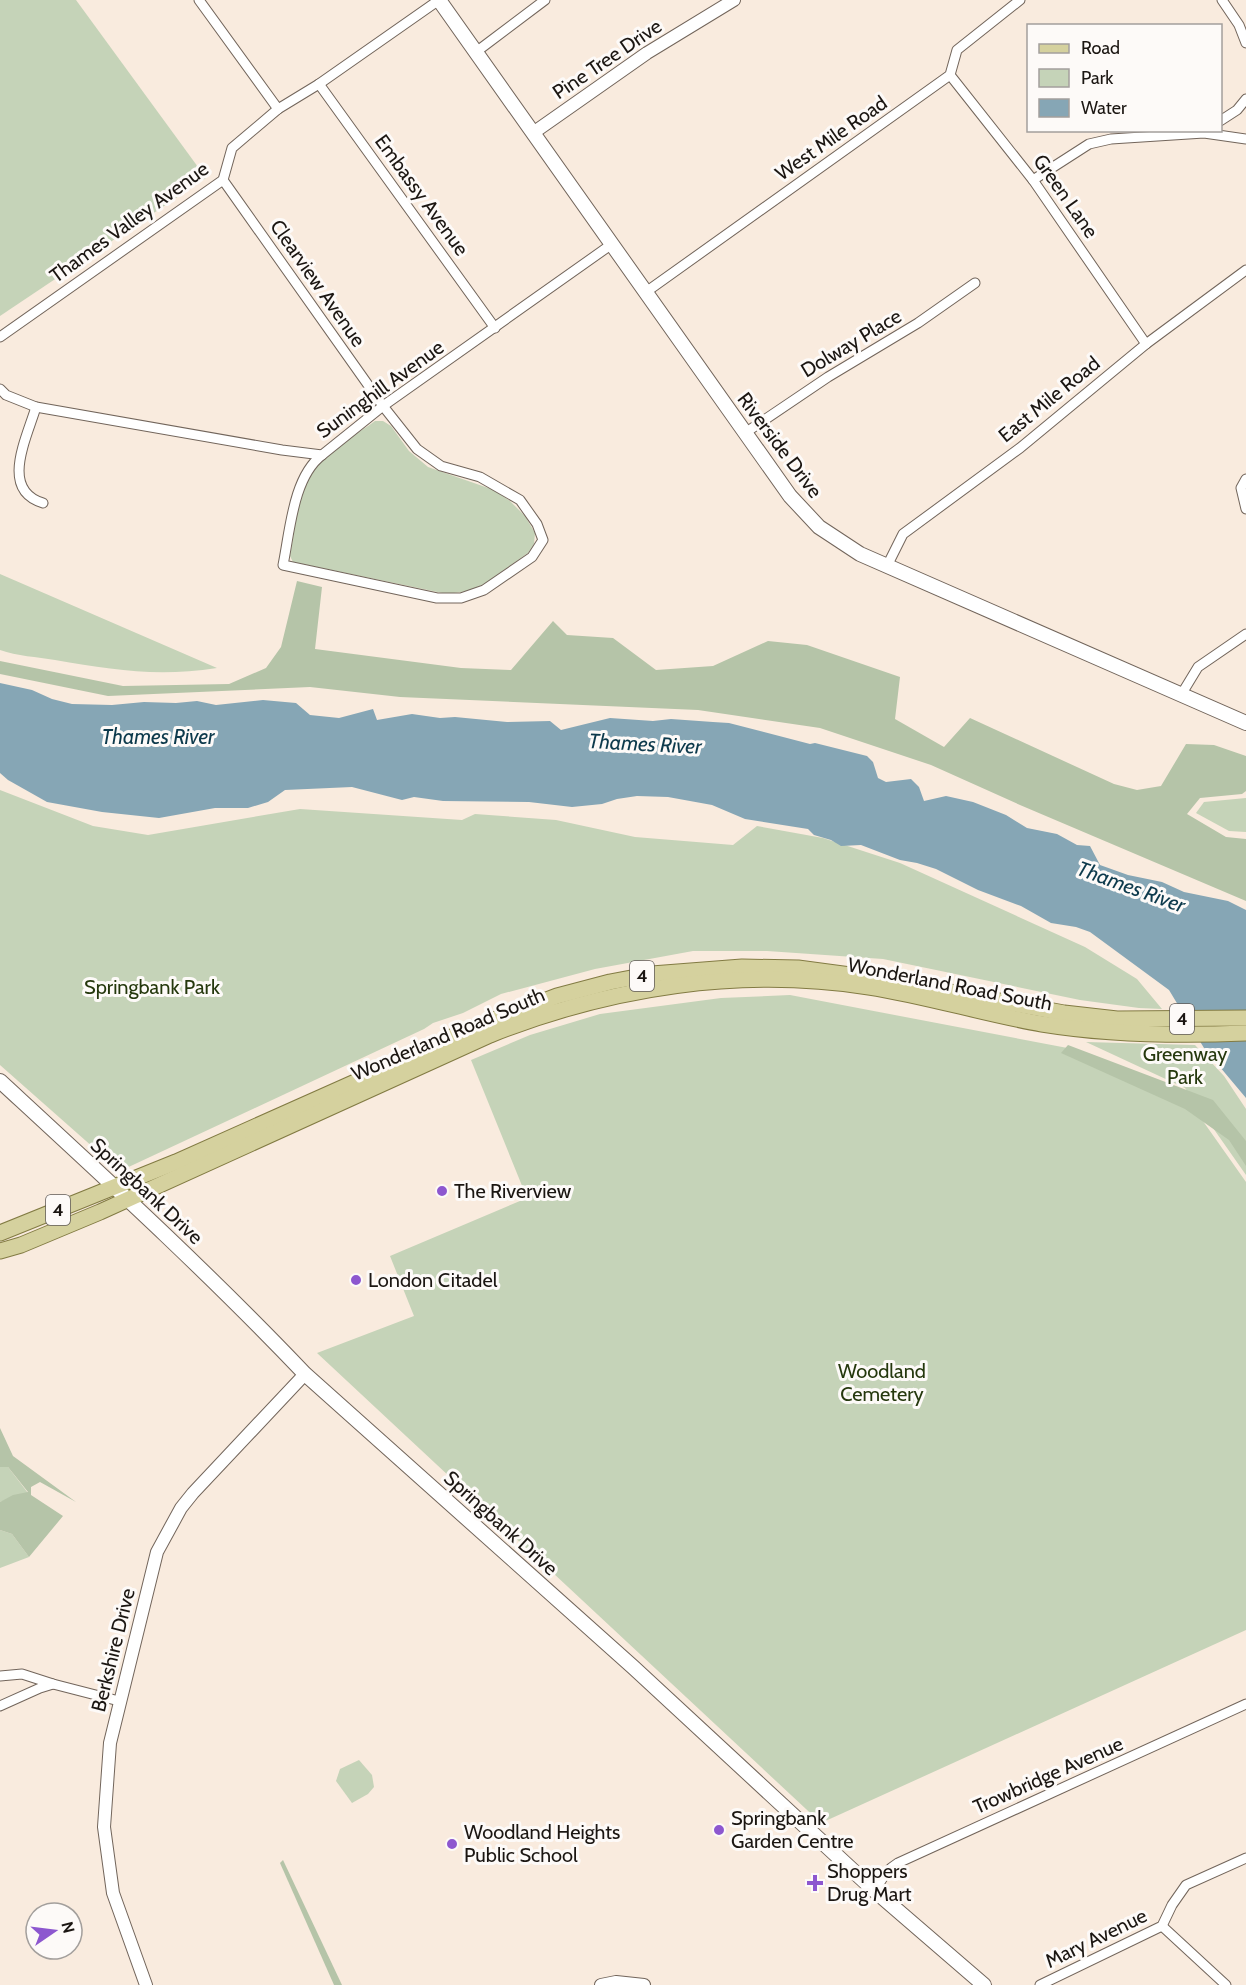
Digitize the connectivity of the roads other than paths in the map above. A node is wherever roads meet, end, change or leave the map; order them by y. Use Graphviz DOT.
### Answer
graph roads {
  1 [pos="199,0"];
  2 [pos="439,0"];
  3 [pos="545,0"];
  4 [pos="734,0"];
  5 [pos="1020,0"];
  6 [pos="1222,0"];
  7 [pos="1246,43"];
  8 [pos="476,52"];
  9 [pos="950,75"];
  10 [pos="319,84"];
  11 [pos="1246,99"];
  12 [pos="278,109"];
  13 [pos="1222,120"];
  14 [pos="1205,132"];
  15 [pos="533,133"];
  16 [pos="1246,139"];
  17 [pos="223,180"];
  18 [pos="1033,180"];
  19 [pos="612,244"];
  20 [pos="1246,270"];
  21 [pos="975,283"];
  22 [pos="646,292"];
  23 [pos="495,328"];
  24 [pos="0,338"];
  25 [pos="1146,344"];
  26 [pos="0,390"];
  27 [pos="383,406"];
  28 [pos="36,407"];
  29 [pos="745,432"];
  30 [pos="322,455"];
  31 [pos="1246,479"];
  32 [pos="43,503"];
  33 [pos="1246,509"];
  34 [pos="887,566"];
  35 [pos="1246,634"];
  36 [pos="1181,695"];
  37 [pos="1246,723"];
  38 [pos="1246,1018"];
  39 [pos="1117,1026"];
  40 [pos="1246,1034"];
  41 [pos="0,1081"];
  42 [pos="116,1187"];
  43 [pos="129,1199"];
  44 [pos="0,1233"];
  45 [pos="0,1251"];
  46 [pos="305,1374"];
  47 [pos="0,1676"];
  48 [pos="53,1684"];
  49 [pos="119,1701"];
  50 [pos="1246,1704"];
  51 [pos="0,1706"];
  52 [pos="1246,1858"];
  53 [pos="875,1891"];
  54 [pos="1162,1926"];
  55 [pos="146,1985"];
  56 [pos="601,1985"];
  57 [pos="644,1985"];
  58 [pos="984,1985"];
  59 [pos="1040,1985"];
  60 [pos="1226,1985"];
  1 -- 12 [label="street"];
  2 -- 8 [label="main road, Riverside Drive"];
  2 -- 10 [label="street, Thames Valley Avenue"];
  3 -- 8 [label="street"];
  4 -- 15 [label="street, Pine Tree Drive"];
  5 -- 9 [label="street"];
  6 -- 7 [label="street"];
  8 -- 15 [label="main road, Riverside Drive"];
  9 -- 18 [label="street, Green Lane"];
  9 -- 22 [label="street, West Mile Road"];
  10 -- 12 [label="street, Thames Valley Avenue"];
  10 -- 23 [label="street, Embassy Avenue"];
  11 -- 13 [label="street"];
  12 -- 17 [label="street, Thames Valley Avenue"];
  14 -- 16 [label="street"];
  14 -- 18 [label="street"];
  15 -- 19 [label="main road, Riverside Drive"];
  17 -- 24 [label="street, Thames Valley Avenue"];
  17 -- 27 [label="street, Clearview Avenue"];
  18 -- 25 [label="street, Green Lane"];
  19 -- 22 [label="main road, Riverside Drive"];
  19 -- 23 [label="street, Suninghill Avenue"];
  20 -- 25 [label="street, East Mile Road"];
  21 -- 29 [label="street, Dolway Place"];
  22 -- 29 [label="main road, Riverside Drive"];
  23 -- 27 [label="street, Suninghill Avenue"];
  25 -- 34 [label="street, East Mile Road"];
  26 -- 28 [label="street, Suninghill Avenue"];
  27 -- 30 [label="street, Suninghill Avenue"];
  27 -- 30 [label="street, Clearview Avenue"];
  28 -- 30 [label="street, Suninghill Avenue"];
  28 -- 32 [label="street"];
  29 -- 34 [label="main road, Riverside Drive"];
  31 -- 33 [label="street"];
  34 -- 36 [label="main road, Riverside Drive"];
  35 -- 36 [label="street"];
  36 -- 37 [label="main road, Riverside Drive"];
  38 -- 39 [label="main road, 4"];
  39 -- 40 [label="main road"];
  39 -- 42 [label="main road, Wonderland Road South / 4"];
  39 -- 43 [label="main road, Wonderland Road South / 4"];
  41 -- 42 [label="main road, Springbank Drive"];
  42 -- 43 [label="main road, Springbank Drive"];
  42 -- 44 [label="main road, Wonderland Road South / 4"];
  43 -- 45 [label="main road, Wonderland Road South / 4"];
  43 -- 46 [label="main road, Springbank Drive"];
  46 -- 49 [label="street, Berkshire Drive"];
  46 -- 53 [label="main road, Springbank Drive"];
  47 -- 48 [label="street"];
  48 -- 49 [label="street"];
  48 -- 51 [label="street"];
  49 -- 55 [label="street, Berkshire Drive"];
  50 -- 53 [label="street, Trowbridge Avenue"];
  52 -- 54 [label="street, Mary Avenue"];
  53 -- 58 [label="main road, Springbank Drive"];
  54 -- 59 [label="street, Mary Avenue"];
  54 -- 60 [label="street"];
  56 -- 57 [label="street"];
}
